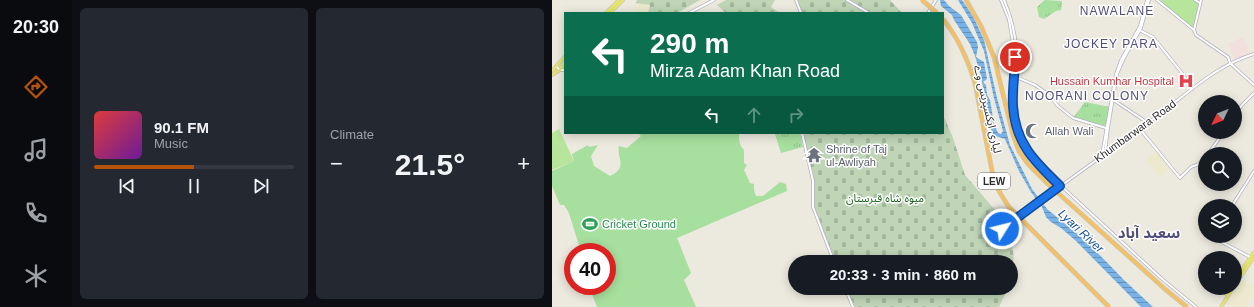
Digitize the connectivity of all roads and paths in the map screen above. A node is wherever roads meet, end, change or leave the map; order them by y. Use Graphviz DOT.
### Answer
graph roads {
  1 [pos="619,0"];
  2 [pos="623,0"];
  3 [pos="714,0"];
  4 [pos="796,0"];
  5 [pos="847,0"];
  6 [pos="922,0"];
  7 [pos="936,0"];
  8 [pos="966,0"];
  9 [pos="1002,0"];
  10 [pos="1148,0"];
  11 [pos="1157,0"];
  12 [pos="1195,0"];
  13 [pos="1201,0"];
  14 [pos="1200,3"];
  15 [pos="607,12"];
  16 [pos="611,12"];
  17 [pos="692,12"];
  18 [pos="801,12"];
  19 [pos="867,12"];
  20 [pos="929,12"];
  21 [pos="936,12"];
  22 [pos="944,21"];
  23 [pos="1139,30"];
  24 [pos="1194,30"];
  25 [pos="1254,54"];
  26 [pos="564,57"];
  27 [pos="1230,63"];
  28 [pos="564,64"];
  29 [pos="557,66"];
  30 [pos="560,70"];
  31 [pos="564,70"];
  32 [pos="552,71"];
  33 [pos="552,75"];
  34 [pos="1016,77"];
  35 [pos="1254,85"];
  36 [pos="1192,89"];
  37 [pos="1254,93"];
  38 [pos="1112,99"];
  39 [pos="1242,105"];
  40 [pos="1148,123"];
  41 [pos="1107,128"];
  42 [pos="1139,128"];
  43 [pos="802,134"];
  44 [pos="1105,153"];
  45 [pos="1102,155"];
  46 [pos="1198,165"];
  47 [pos="1254,171"];
  48 [pos="1062,185"];
  49 [pos="1236,199"];
  50 [pos="1002,229"];
  51 [pos="1225,243"];
  52 [pos="1254,252"];
  53 [pos="831,255"];
  54 [pos="1253,258"];
  55 [pos="1242,271"];
  56 [pos="1242,274"];
  57 [pos="848,295"];
  58 [pos="1227,295"];
  59 [pos="853,307"];
  60 [pos="1110,307"];
  61 [pos="1187,307"];
  62 [pos="1196,307"];
  63 [pos="1220,307"];
  1 -- 15 [label="main road"];
  2 -- 16 [label="main road"];
  3 -- 17 [label="main road"];
  4 -- 18 [label="main road"];
  5 -- 19 [label="main road"];
  6 -- 21 [label="highway, bridge"];
  7 -- 20 [label="main road"];
  8 -- 61 [label="highway, لیاری ایکسپریس وے, bridge"];
  9 -- 34 [label="main road"];
  9 -- 48 [label="main road"];
  10 -- 23 [label="main road"];
  11 -- 24 [label="main road"];
  12 -- 14 [label="main road"];
  13 -- 14 [label="main road"];
  14 -- 24 [label="main road"];
  22 -- 60 [label="highway, لیاری ایکسپریس وے / LEW, bridge"];
  23 -- 36 [label="main road"];
  23 -- 38 [label="main road"];
  24 -- 27 [label="main road"];
  25 -- 27 [label="main road, Khumbarwara Road"];
  26 -- 29 [label="main road"];
  27 -- 35 [label="main road"];
  27 -- 36 [label="main road, Khumbarwara Road"];
  28 -- 30 [label="main road"];
  29 -- 30 [label="main road"];
  29 -- 32 [label="main road"];
  30 -- 31 [label="main road"];
  30 -- 33 [label="main road"];
  34 -- 41 [label="main road"];
  34 -- 48 [label="main road"];
  36 -- 40 [label="main road, Khumbarwara Road"];
  37 -- 39 [label="main road"];
  38 -- 40 [label="main road"];
  38 -- 41 [label="main road"];
  40 -- 42 [label="main road, Khumbarwara Road"];
  41 -- 44 [label="main road"];
  41 -- 45 [label="main road"];
  42 -- 44 [label="main road, Khumbarwara Road"];
  42 -- 46 [label="main road"];
  43 -- 53 [label="main road"];
  44 -- 45 [label="main road, Khumbarwara Road"];
  45 -- 48 [label="main road, Khumbarwara Road"];
  47 -- 49 [label="main road"];
  48 -- 50 [label="main road, Khumbarwara Road"];
  48 -- 62 [label="main road"];
  51 -- 54 [label="main road"];
  52 -- 54 [label="main road"];
  54 -- 55 [label="main road"];
  54 -- 56 [label="main road"];
  57 -- 59 [label="main road"];
  58 -- 63 [label="main road"];
}
